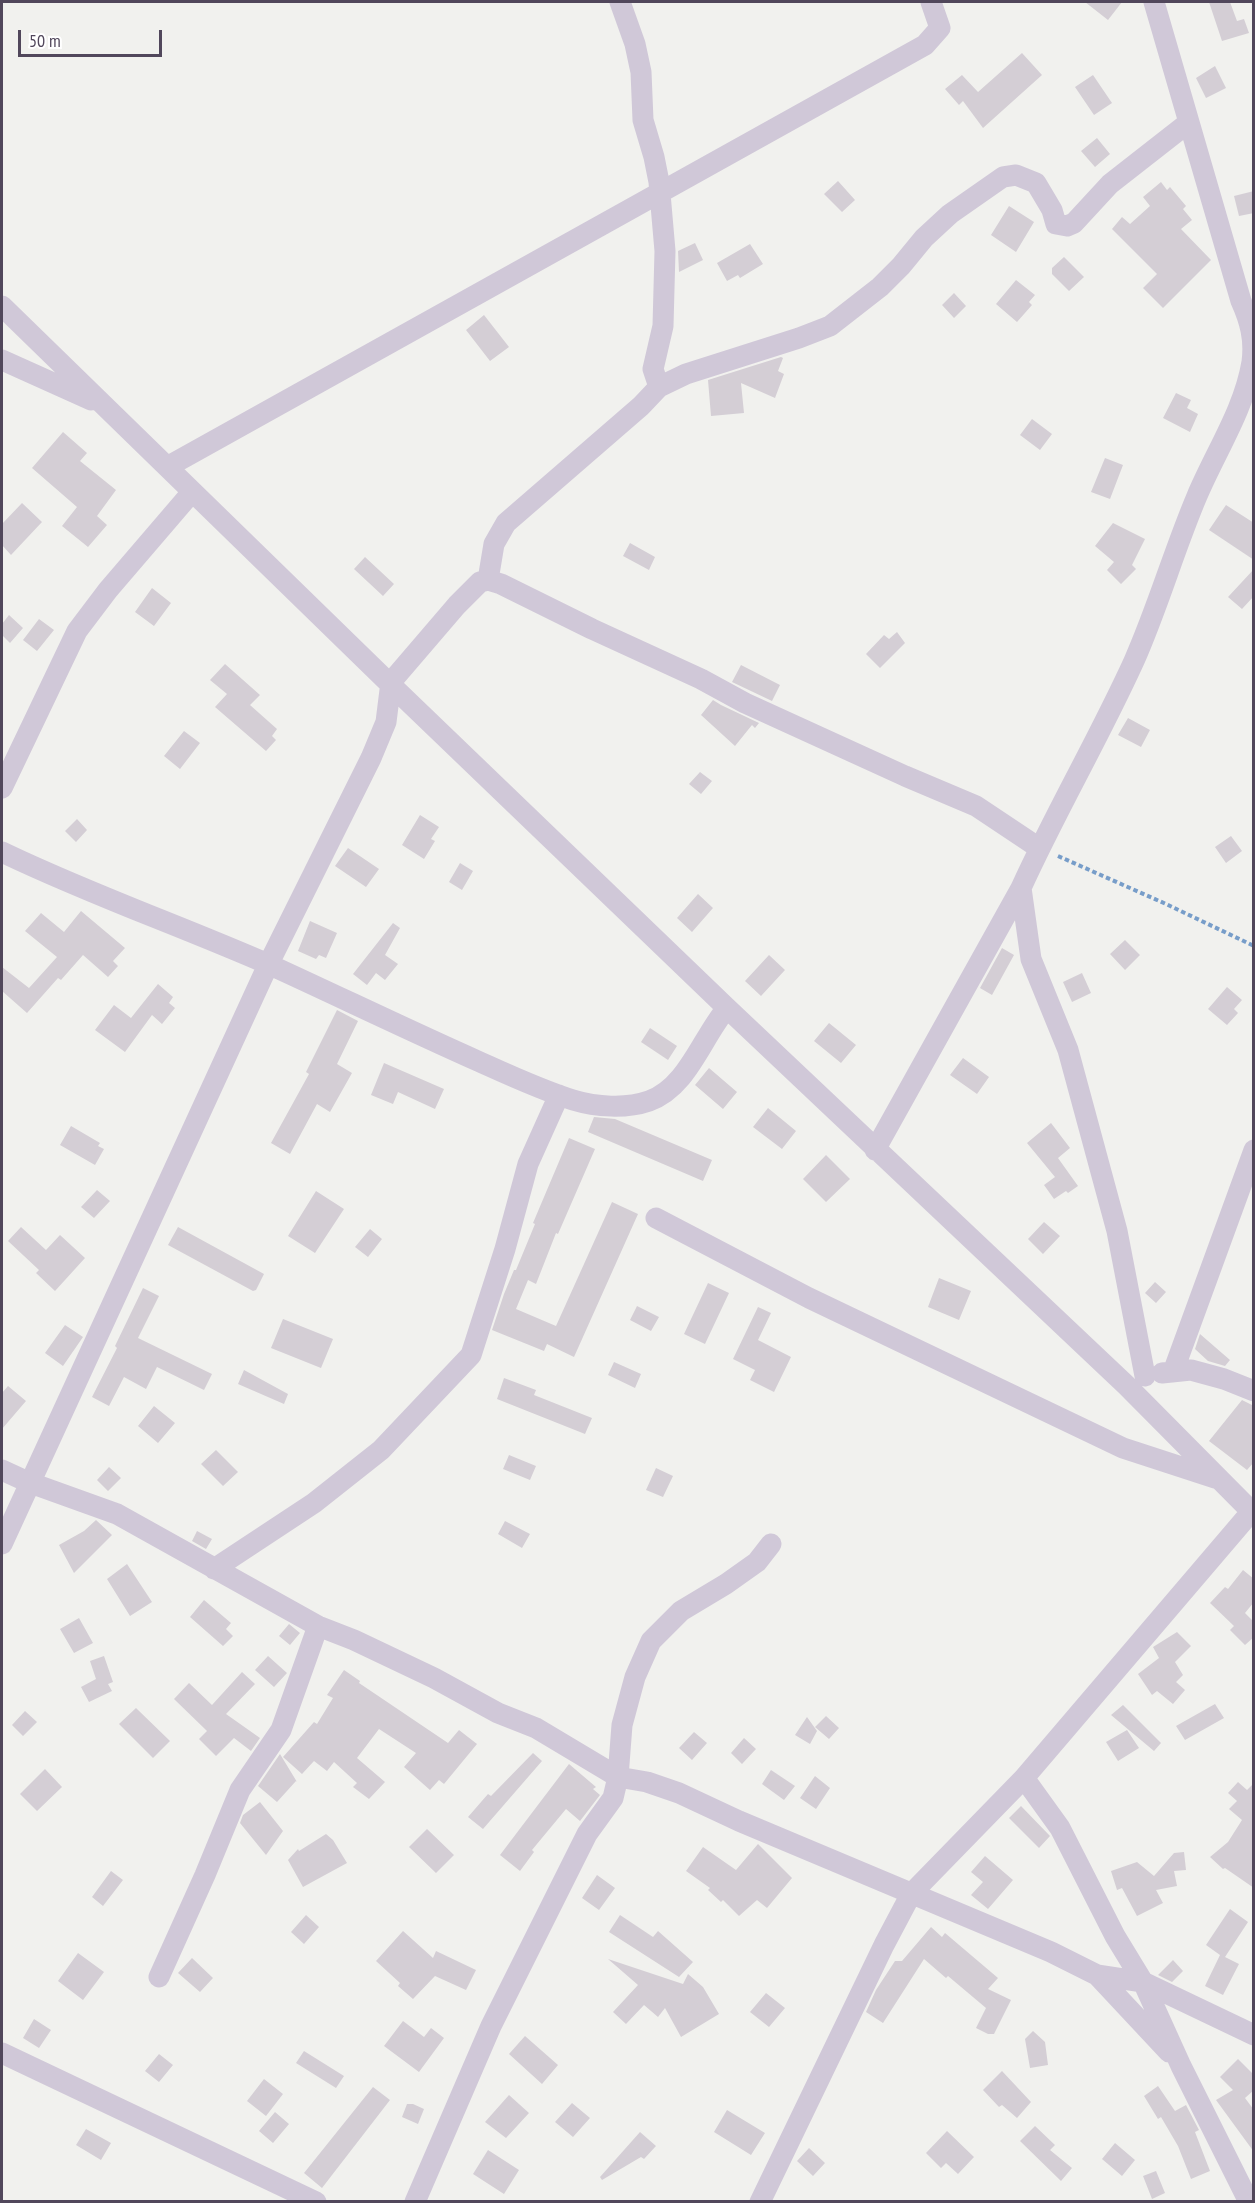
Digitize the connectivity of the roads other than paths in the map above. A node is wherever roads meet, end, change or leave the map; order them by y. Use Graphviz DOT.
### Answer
graph roads {
  1 [pos="620,2"];
  2 [pos="931,2"];
  3 [pos="1154,2"];
  4 [pos="1188,123"];
  5 [pos="659,192"];
  6 [pos="2,306"];
  7 [pos="1253,323"];
  8 [pos="2,360"];
  9 [pos="659,387"];
  10 [pos="104,406"];
  11 [pos="167,467"];
  12 [pos="192,492"];
  13 [pos="488,580"];
  14 [pos="391,685"];
  15 [pos="2,788"];
  16 [pos="1039,848"];
  17 [pos="2,852"];
  18 [pos="1021,888"];
  19 [pos="268,965"];
  20 [pos="727,1008"];
  21 [pos="559,1095"];
  22 [pos="875,1150"];
  23 [pos="1254,1150"];
  24 [pos="656,1218"];
  25 [pos="1173,1372"];
  26 [pos="1145,1376"];
  27 [pos="1126,1385"];
  28 [pos="1254,1391"];
  29 [pos="2,1470"];
  30 [pos="1219,1479"];
  31 [pos="28,1482"];
  32 [pos="1252,1513"];
  33 [pos="2,1544"];
  34 [pos="771,1544"];
  35 [pos="214,1569"];
  36 [pos="318,1626"];
  37 [pos="618,1777"];
  38 [pos="1024,1778"];
  39 [pos="911,1894"];
  40 [pos="1097,1975"];
  41 [pos="159,1977"];
  42 [pos="1143,1982"];
  43 [pos="1254,2035"];
  44 [pos="2,2053"];
  45 [pos="1181,2066"];
  46 [pos="316,2202"];
  47 [pos="415,2202"];
  48 [pos="760,2202"];
  49 [pos="1249,2202"];
  1 -- 5 [label="street"];
  2 -- 5 [label="street"];
  3 -- 4 [label="street"];
  4 -- 7 [label="street"];
  4 -- 9 [label="street"];
  5 -- 9 [label="street"];
  5 -- 11 [label="street"];
  6 -- 10 [label="street"];
  7 -- 16 [label="street"];
  8 -- 10 [label="street"];
  9 -- 13 [label="street"];
  10 -- 11 [label="street"];
  11 -- 12 [label="street"];
  12 -- 14 [label="street"];
  12 -- 15 [label="street"];
  13 -- 14 [label="street"];
  13 -- 16 [label="street"];
  14 -- 19 [label="street"];
  14 -- 20 [label="street"];
  16 -- 18 [label="street"];
  17 -- 19 [label="street"];
  18 -- 22 [label="street"];
  18 -- 26 [label="street"];
  19 -- 21 [label="street"];
  19 -- 31 [label="street"];
  20 -- 21 [label="street"];
  20 -- 22 [label="street"];
  21 -- 35 [label="street"];
  22 -- 27 [label="street"];
  23 -- 25 [label="street"];
  24 -- 30 [label="street"];
  25 -- 26 [label="street"];
  25 -- 28 [label="street"];
  26 -- 27 [label="street"];
  27 -- 30 [label="street"];
  29 -- 31 [label="street"];
  30 -- 32 [label="street"];
  31 -- 33 [label="street"];
  31 -- 35 [label="street"];
  32 -- 38 [label="street"];
  34 -- 37 [label="street"];
  35 -- 36 [label="street"];
  36 -- 37 [label="street"];
  36 -- 41 [label="street"];
  37 -- 39 [label="street"];
  37 -- 47 [label="street"];
  38 -- 39 [label="street"];
  38 -- 42 [label="street"];
  39 -- 40 [label="street"];
  39 -- 48 [label="street"];
  40 -- 42 [label="street"];
  40 -- 45 [label="street"];
  42 -- 43 [label="street"];
  42 -- 45 [label="street"];
  44 -- 46 [label="street"];
  45 -- 49 [label="street"];
}
